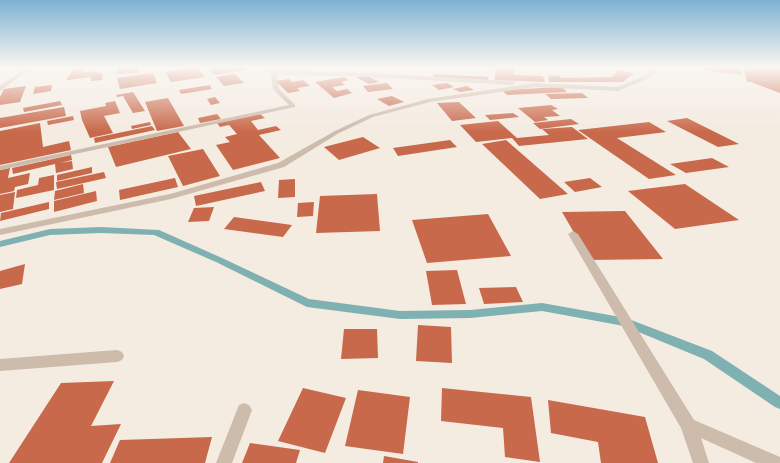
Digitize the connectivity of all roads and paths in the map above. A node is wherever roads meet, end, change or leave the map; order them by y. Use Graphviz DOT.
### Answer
graph roads {
  1 [pos="276,89"];
  2 [pos="510,89"];
  3 [pos="0,168"];
  4 [pos="0,232"];
  5 [pos="573,234"];
  6 [pos="117,356"];
  7 [pos="0,365"];
  8 [pos="244,410"];
  9 [pos="688,425"];
  10 [pos="224,463"];
  11 [pos="701,463"];
  12 [pos="775,463"];
  1 -- 3 [label="street"];
  2 -- 4 [label="street"];
  5 -- 9 [label="street"];
  6 -- 7 [label="street"];
  8 -- 10 [label="street"];
  9 -- 11 [label="street"];
  9 -- 12 [label="street"];
}
